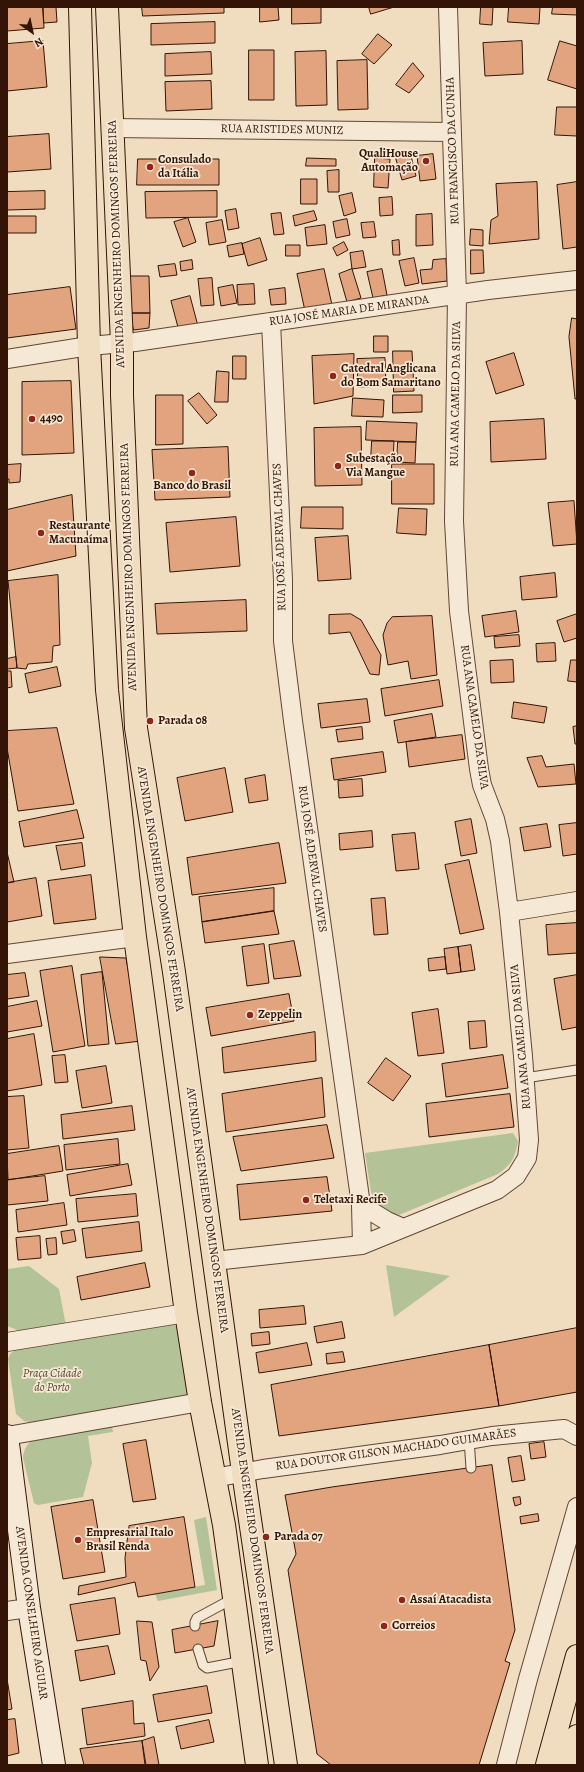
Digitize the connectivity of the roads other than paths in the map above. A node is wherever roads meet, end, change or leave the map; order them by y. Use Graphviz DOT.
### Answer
graph roads {
  1 [pos="80,7"];
  2 [pos="107,7"];
  3 [pos="448,7"];
  4 [pos="112,128"];
  5 [pos="452,132"];
  6 [pos="577,280"];
  7 [pos="458,295"];
  8 [pos="271,322"];
  9 [pos="122,343"];
  10 [pos="89,346"];
  11 [pos="7,359"];
  12 [pos="577,902"];
  13 [pos="509,912"];
  14 [pos="136,937"];
  15 [pos="7,954"];
  16 [pos="577,1070"];
  17 [pos="525,1078"];
  18 [pos="361,1205"];
  19 [pos="403,1228"];
  20 [pos="362,1245"];
  21 [pos="214,1261"];
  22 [pos="186,1313"];
  23 [pos="7,1342"];
  24 [pos="200,1402"];
  25 [pos="7,1436"];
  26 [pos="577,1436"];
  27 [pos="469,1439"];
  28 [pos="471,1468"];
  29 [pos="243,1472"];
  30 [pos="214,1478"];
  31 [pos="577,1507"];
  32 [pos="234,1598"];
  33 [pos="29,1608"];
  34 [pos="7,1611"];
  35 [pos="195,1626"];
  36 [pos="198,1649"];
  37 [pos="577,1656"];
  38 [pos="243,1660"];
  39 [pos="577,1736"];
  40 [pos="54,1765"];
  41 [pos="257,1765"];
  42 [pos="286,1765"];
  43 [pos="506,1765"];
  44 [pos="547,1765"];
  45 [pos="569,1765"];
  1 -- 10 [label="main road, AVENIDA ENGENHEIRO DOMINGOS FERREIRA"];
  2 -- 4 [label="main road, AVENIDA ENGENHEIRO DOMINGOS FERREIRA"];
  3 -- 5 [label="street, RUA FRANCISCO DA CUNHA"];
  4 -- 5 [label="street, RUA ARISTIDES MUNIZ"];
  4 -- 9 [label="main road, AVENIDA ENGENHEIRO DOMINGOS FERREIRA"];
  5 -- 7 [label="street, RUA FRANCISCO DA CUNHA"];
  6 -- 7 [label="street, RUA JOSÉ MARIA DE MIRANDA"];
  7 -- 8 [label="street, RUA JOSÉ MARIA DE MIRANDA"];
  7 -- 13 [label="street, RUA ANA CAMELO DA SILVA"];
  8 -- 9 [label="street, RUA JOSÉ MARIA DE MIRANDA"];
  8 -- 18 [label="street, RUA JOSÉ ADERVAL CHAVES"];
  9 -- 10 [label="street, RUA JOSÉ MARIA DE MIRANDA"];
  9 -- 21 [label="main road, AVENIDA ENGENHEIRO DOMINGOS FERREIRA"];
  10 -- 11 [label="street, RUA JOSÉ MARIA DE MIRANDA"];
  10 -- 14 [label="main road, AVENIDA ENGENHEIRO DOMINGOS FERREIRA"];
  12 -- 13 [label="street"];
  13 -- 17 [label="street, RUA ANA CAMELO DA SILVA"];
  14 -- 15 [label="street"];
  14 -- 22 [label="main road, AVENIDA ENGENHEIRO DOMINGOS FERREIRA"];
  16 -- 17 [label="lane"];
  17 -- 19 [label="street, RUA ANA CAMELO DA SILVA"];
  18 -- 19 [label="street"];
  18 -- 20 [label="street, RUA JOSÉ ADERVAL CHAVES"];
  19 -- 20 [label="street, RUA ANA CAMELO DA SILVA"];
  20 -- 21 [label="street"];
  21 -- 29 [label="main road, AVENIDA ENGENHEIRO DOMINGOS FERREIRA"];
  22 -- 23 [label="street"];
  22 -- 24 [label="main road, AVENIDA ENGENHEIRO DOMINGOS FERREIRA"];
  24 -- 25 [label="street"];
  24 -- 30 [label="main road, AVENIDA ENGENHEIRO DOMINGOS FERREIRA"];
  25 -- 33 [label="main road, AVENIDA CONSELHEIRO AGUIAR"];
  26 -- 27 [label="street, RUA DOUTOR GILSON MACHADO GUIMARÃES"];
  27 -- 28 [label="lane"];
  27 -- 29 [label="street, RUA DOUTOR GILSON MACHADO GUIMARÃES"];
  29 -- 30 [label="street, RUA DOUTOR GILSON MACHADO GUIMARÃES"];
  29 -- 42 [label="main road, AVENIDA ENGENHEIRO DOMINGOS FERREIRA"];
  30 -- 32 [label="main road, AVENIDA ENGENHEIRO DOMINGOS FERREIRA"];
  31 -- 43 [label="street"];
  32 -- 35 [label="lane"];
  32 -- 38 [label="main road, AVENIDA ENGENHEIRO DOMINGOS FERREIRA"];
  33 -- 34 [label="street"];
  33 -- 40 [label="main road, AVENIDA CONSELHEIRO AGUIAR"];
  36 -- 38 [label="lane"];
  37 -- 44 [label="main road"];
  38 -- 41 [label="main road, AVENIDA ENGENHEIRO DOMINGOS FERREIRA"];
  39 -- 45 [label="main road"];
}
